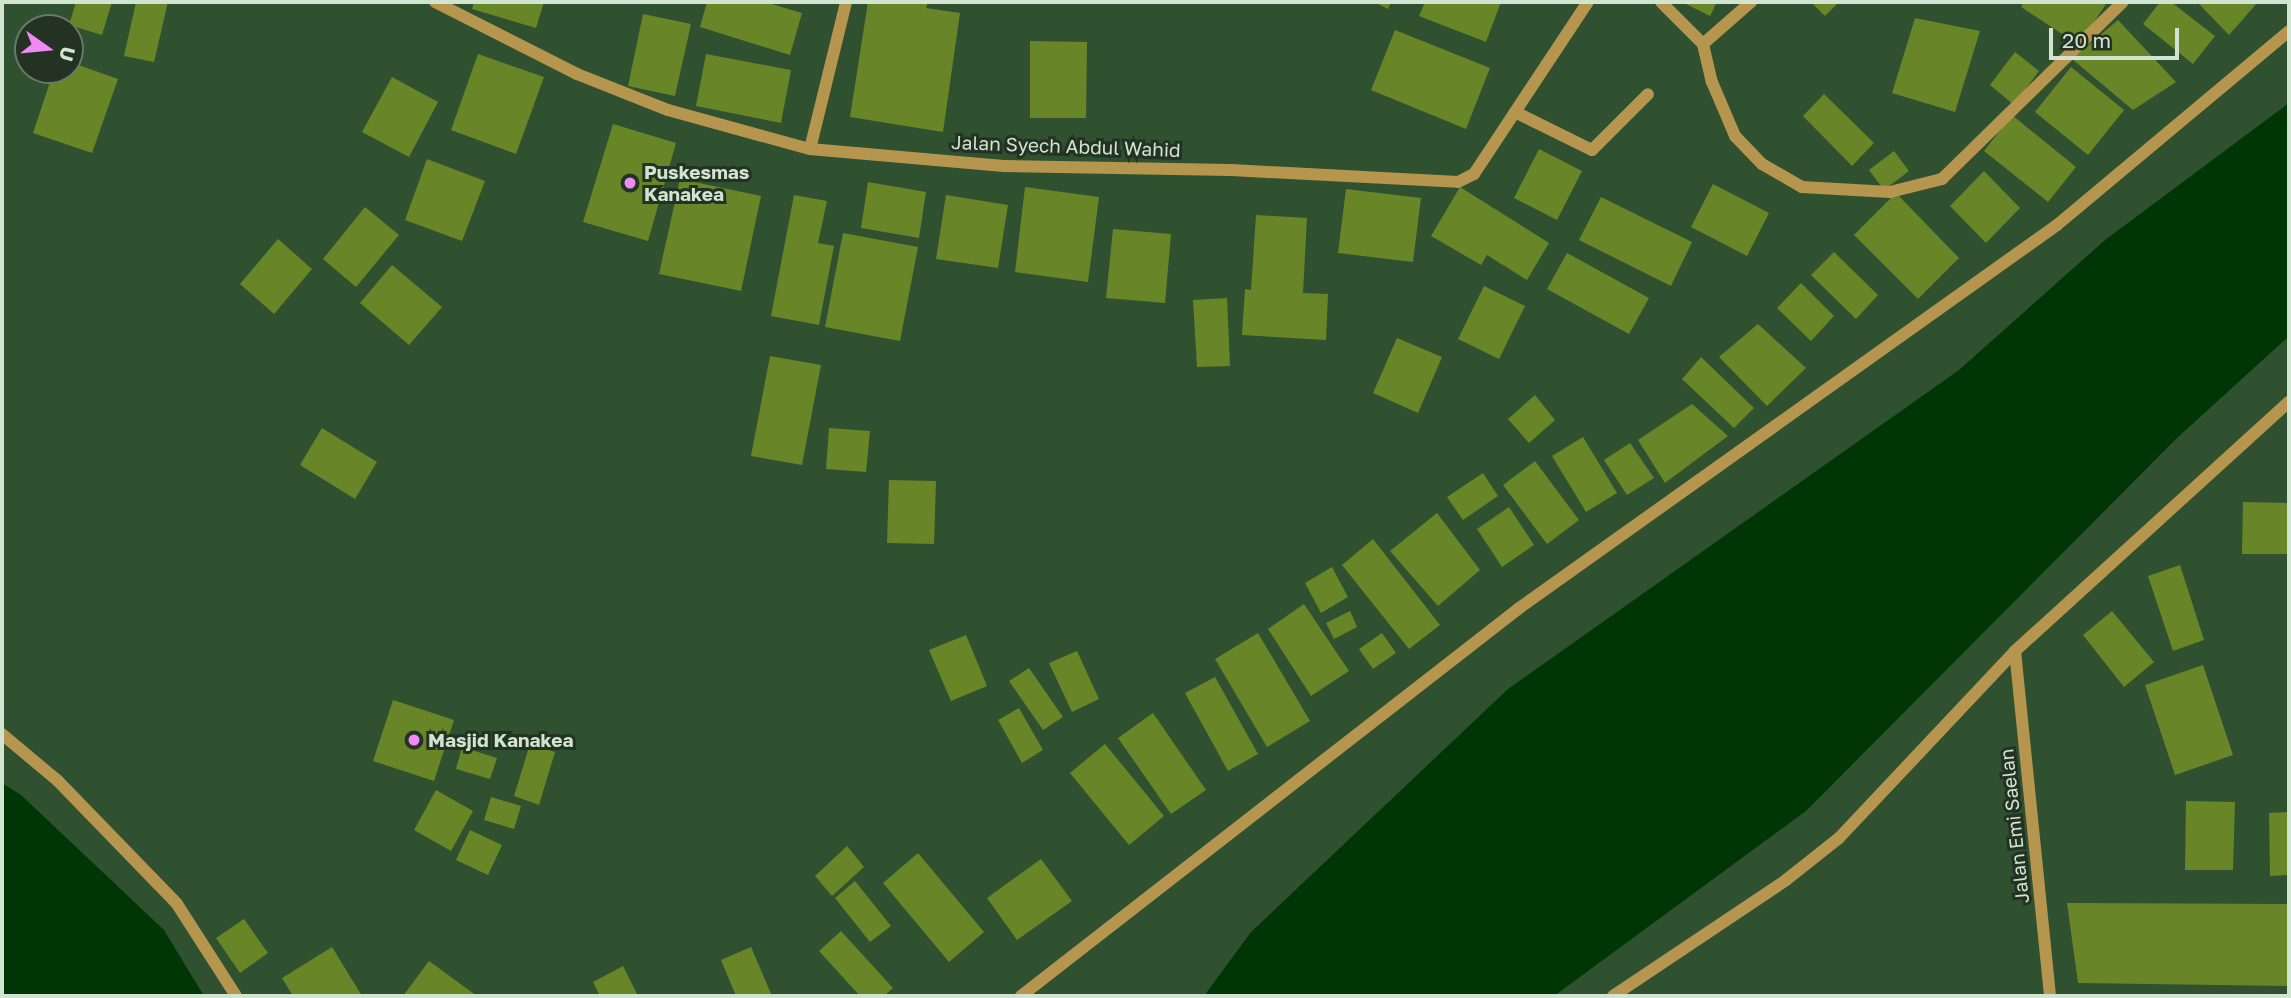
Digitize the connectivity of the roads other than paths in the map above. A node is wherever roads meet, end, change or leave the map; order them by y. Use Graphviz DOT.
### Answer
graph roads {
  1 [pos="435,2"];
  2 [pos="846,2"];
  3 [pos="1588,2"];
  4 [pos="1661,2"];
  5 [pos="1751,2"];
  6 [pos="2123,2"];
  7 [pos="2289,31"];
  8 [pos="1703,44"];
  9 [pos="1648,94"];
  10 [pos="1515,112"];
  11 [pos="810,149"];
  12 [pos="2289,402"];
  13 [pos="2015,651"];
  14 [pos="2,734"];
  15 [pos="236,996"];
  16 [pos="1021,996"];
  17 [pos="1613,996"];
  18 [pos="2050,996"];
  1 -- 11 [label="street, Jalan Syech Abdul Wahid"];
  2 -- 11 [label="street"];
  3 -- 10 [label="street, Jalan Syech Abdul Wahid"];
  4 -- 8 [label="street"];
  5 -- 8 [label="street"];
  6 -- 8 [label="street"];
  7 -- 16 [label="street"];
  9 -- 10 [label="street"];
  10 -- 11 [label="street, Jalan Syech Abdul Wahid"];
  12 -- 13 [label="street"];
  13 -- 17 [label="street"];
  13 -- 18 [label="street, Jalan Emi Saelan"];
  14 -- 15 [label="street"];
}
